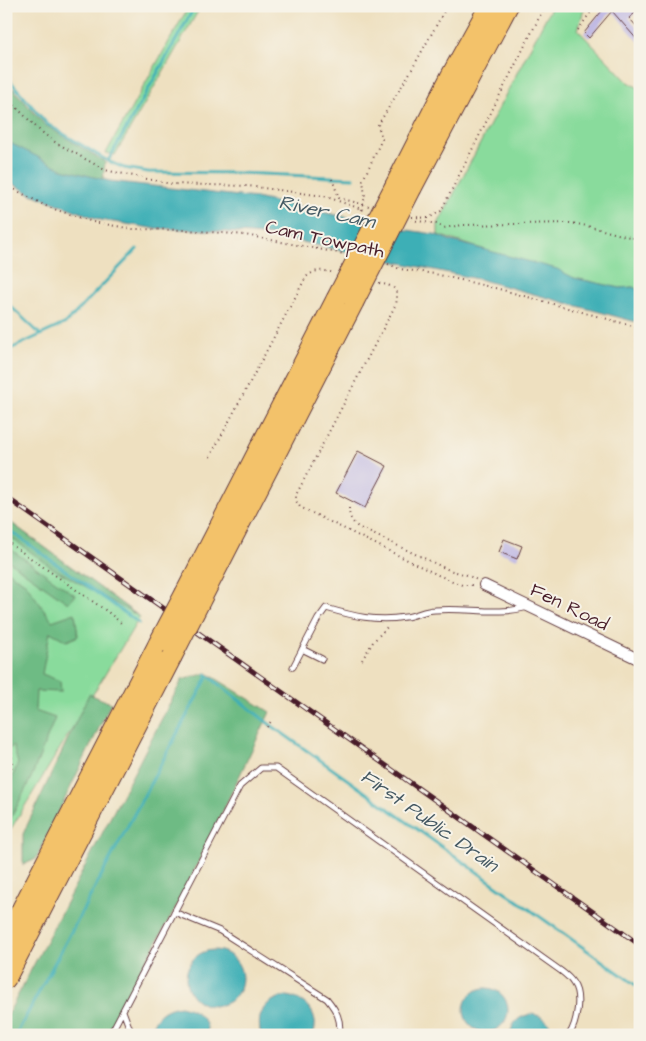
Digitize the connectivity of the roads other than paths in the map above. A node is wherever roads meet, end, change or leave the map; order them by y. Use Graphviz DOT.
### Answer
graph roads {
  1 [pos="489,6"];
  2 [pos="508,6"];
  3 [pos="403,187"];
  4 [pos="484,584"];
  5 [pos="192,597"];
  6 [pos="531,606"];
  7 [pos="302,649"];
  8 [pos="322,659"];
  9 [pos="640,660"];
  10 [pos="293,667"];
  11 [pos="174,912"];
  12 [pos="6,939"];
  13 [pos="6,978"];
  14 [pos="123,1011"];
  15 [pos="110,1035"];
  16 [pos="132,1035"];
  17 [pos="339,1035"];
  18 [pos="569,1035"];
  1 -- 3 [label="highway"];
  2 -- 3 [label="highway"];
  3 -- 5 [label="highway, bridge"];
  4 -- 6 [label="street, Fen Road"];
  5 -- 12 [label="highway, bridge"];
  5 -- 13 [label="highway, bridge"];
  6 -- 7 [label="lane"];
  6 -- 9 [label="street, Fen Road"];
  7 -- 8 [label="lane"];
  7 -- 10 [label="lane"];
  11 -- 14 [label="lane"];
  11 -- 17 [label="lane"];
  11 -- 18 [label="lane"];
  14 -- 15 [label="lane"];
  14 -- 16 [label="lane"];
}
